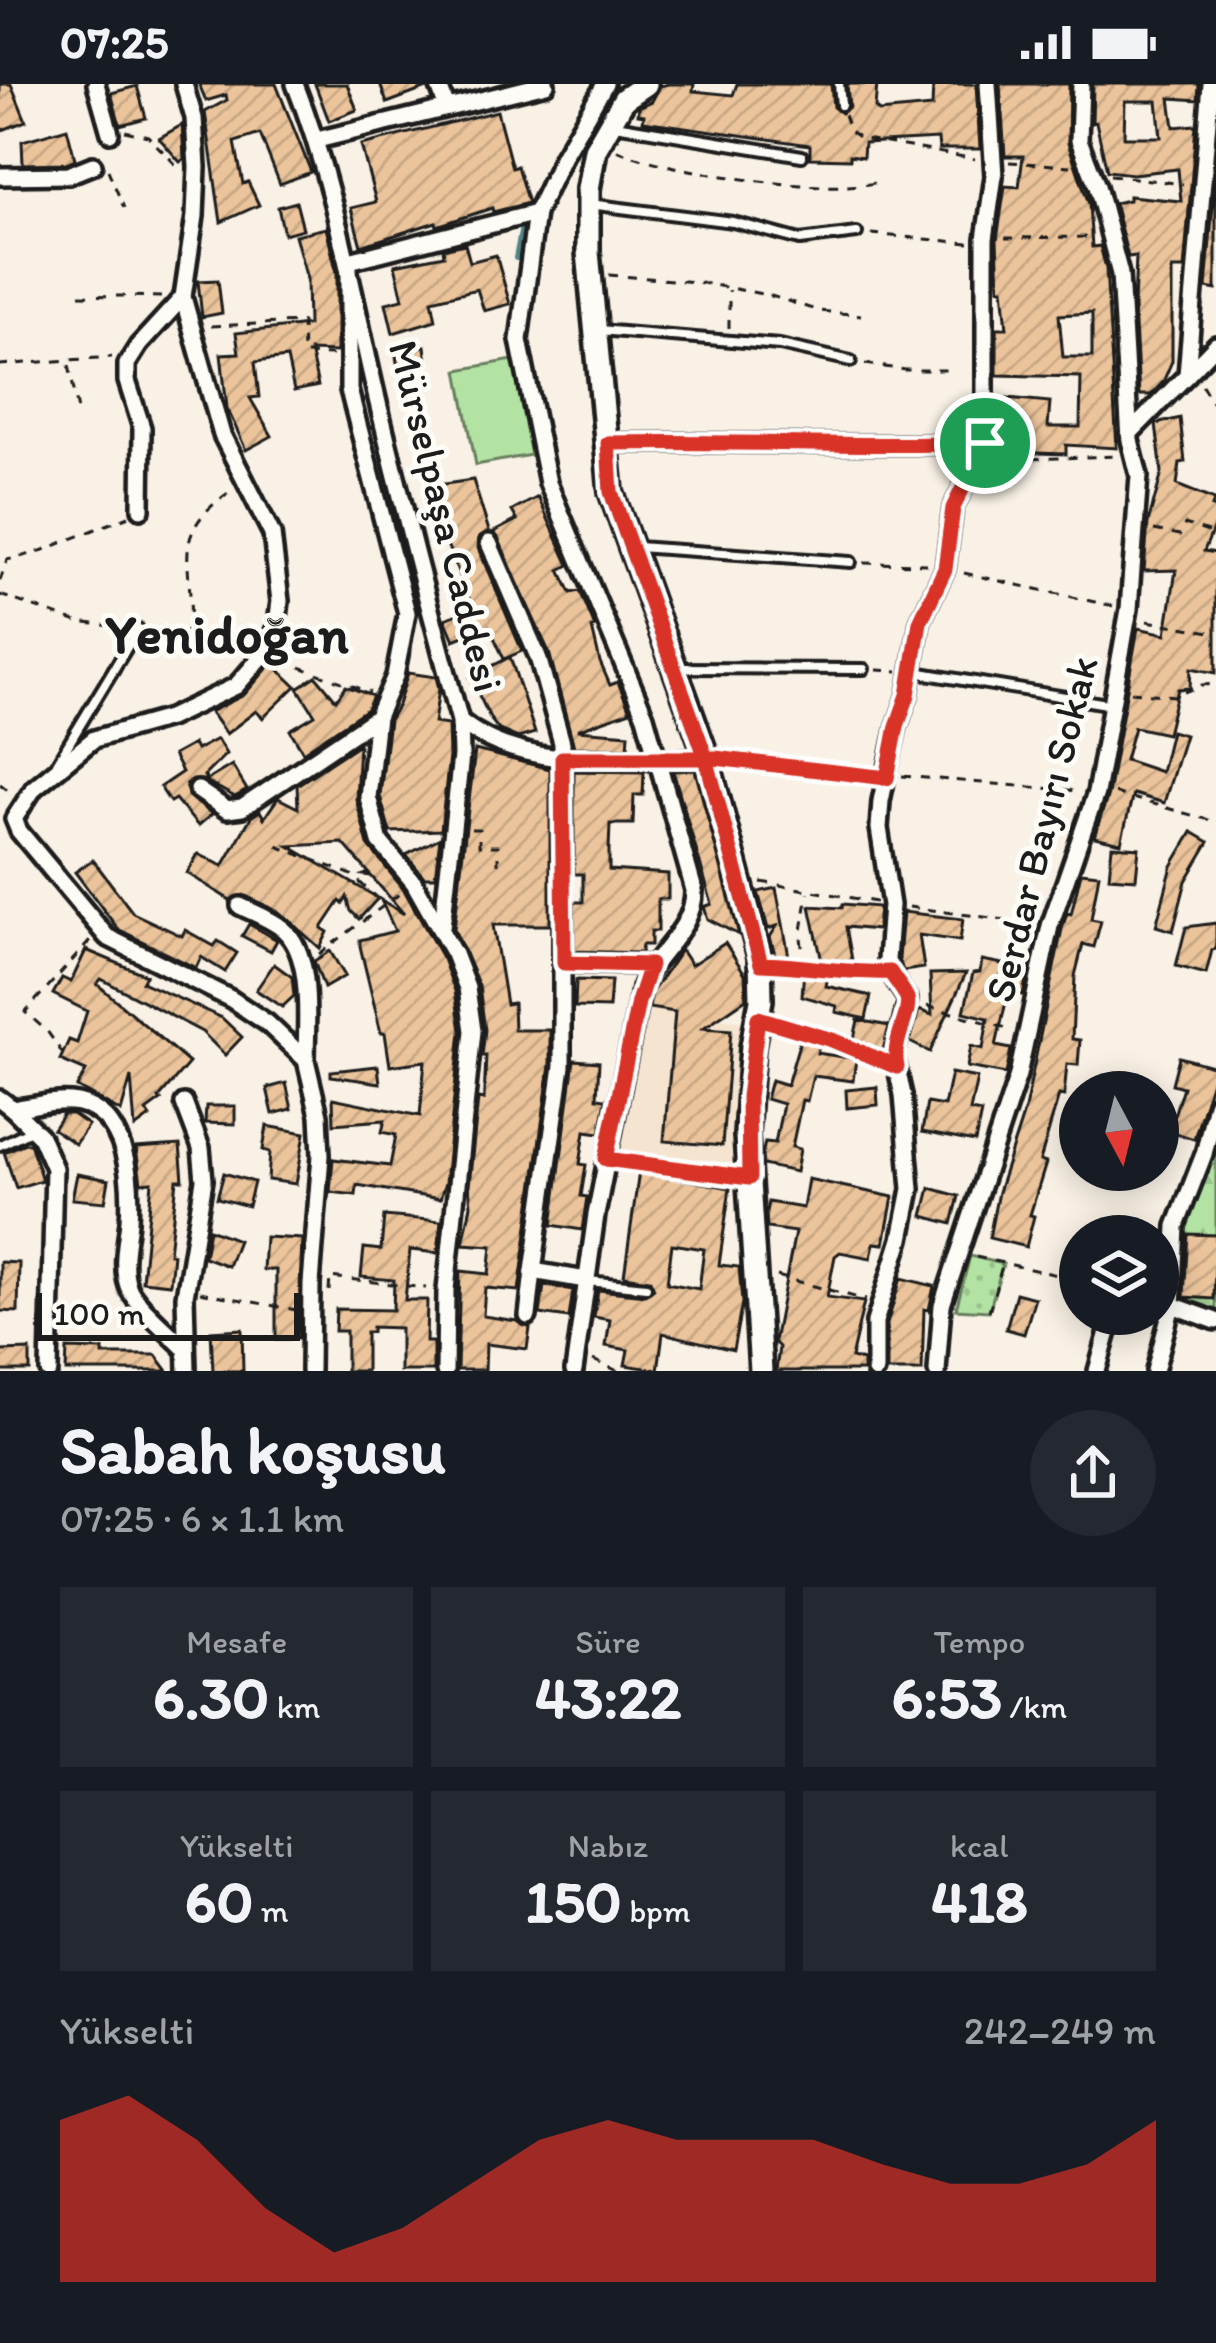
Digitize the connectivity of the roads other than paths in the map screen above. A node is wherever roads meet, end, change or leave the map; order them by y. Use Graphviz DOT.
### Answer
graph roads {
  1 [pos="96,84"];
  2 [pos="184,84"];
  3 [pos="295,84"];
  4 [pos="438,84"];
  5 [pos="546,84"];
  6 [pos="646,84"];
  7 [pos="839,84"];
  8 [pos="988,84"];
  9 [pos="1081,84"];
  10 [pos="1211,84"];
  11 [pos="841,105"];
  12 [pos="447,108"];
  13 [pos="606,109"];
  14 [pos="110,133"];
  15 [pos="317,140"];
  16 [pos="802,156"];
  17 [pos="101,168"];
  18 [pos="0,176"];
  19 [pos="588,204"];
  20 [pos="536,213"];
  21 [pos="857,233"];
  22 [pos="349,261"];
  23 [pos="183,297"];
  24 [pos="597,330"];
  25 [pos="1216,345"];
  26 [pos="851,361"];
  27 [pos="1190,372"];
  28 [pos="1130,437"];
  29 [pos="608,443"];
  30 [pos="984,447"];
  31 [pos="141,509"];
  32 [pos="489,543"];
  33 [pos="628,546"];
  34 [pos="851,562"];
  35 [pos="138,628"];
  36 [pos="675,668"];
  37 [pos="864,669"];
  38 [pos="911,671"];
  39 [pos="1116,698"];
  40 [pos="377,717"];
  41 [pos="460,721"];
  42 [pos="562,758"];
  43 [pos="706,758"];
  44 [pos="657,759"];
  45 [pos="54,770"];
  46 [pos="198,790"];
  47 [pos="240,906"];
  48 [pos="442,929"];
  49 [pos="564,963"];
  50 [pos="650,965"];
  51 [pos="306,1060"];
  52 [pos="184,1103"];
  53 [pos="6,1104"];
  54 [pos="1216,1104"];
  55 [pos="34,1129"];
  56 [pos="0,1144"];
  57 [pos="1179,1218"];
  58 [pos="533,1271"];
  59 [pos="586,1280"];
  60 [pos="646,1287"];
  61 [pos="1179,1308"];
  62 [pos="528,1316"];
  63 [pos="1216,1321"];
  64 [pos="1107,1335"];
  65 [pos="1164,1335"];
  66 [pos="184,1348"];
  67 [pos="575,1363"];
  68 [pos="49,1371"];
  69 [pos="187,1371"];
  70 [pos="310,1371"];
  71 [pos="445,1371"];
  72 [pos="761,1371"];
  73 [pos="874,1371"];
  74 [pos="937,1371"];
  75 [pos="1097,1371"];
  76 [pos="1155,1371"];
  1 -- 14 [label="street"];
  2 -- 23 [label="street"];
  3 -- 15 [label="street, Mürselpaşa Caddesi"];
  4 -- 12 [label="street"];
  5 -- 12 [label="street"];
  6 -- 13 [label="street"];
  7 -- 11 [label="lane"];
  8 -- 30 [label="street"];
  9 -- 28 [label="street, Serdar Bayırı Sokak"];
  10 -- 27 [label="street"];
  12 -- 15 [label="street"];
  13 -- 16 [label="lane"];
  13 -- 19 [label="street"];
  13 -- 20 [label="street"];
  15 -- 22 [label="street, Mürselpaşa Caddesi"];
  17 -- 18 [label="street"];
  19 -- 21 [label="lane"];
  19 -- 24 [label="street"];
  20 -- 22 [label="street"];
  20 -- 44 [label="street"];
  22 -- 40 [label="street"];
  22 -- 41 [label="street, Mürselpaşa Caddesi"];
  23 -- 31 [label="street"];
  23 -- 45 [label="street"];
  24 -- 26 [label="lane"];
  24 -- 29 [label="street"];
  25 -- 27 [label="street"];
  27 -- 28 [label="street"];
  28 -- 39 [label="street, Serdar Bayırı Sokak"];
  29 -- 30 [label="street"];
  29 -- 33 [label="street"];
  30 -- 38 [label="street"];
  32 -- 42 [label="street"];
  33 -- 34 [label="lane"];
  33 -- 36 [label="street"];
  35 -- 45 [label="lane"];
  36 -- 37 [label="lane"];
  36 -- 43 [label="street"];
  38 -- 39 [label="lane"];
  38 -- 73 [label="street"];
  39 -- 74 [label="street, Serdar Bayırı Sokak"];
  40 -- 46 [label="street"];
  40 -- 48 [label="street"];
  41 -- 42 [label="street, Mürselpaşa Caddesi"];
  41 -- 48 [label="street"];
  42 -- 44 [label="street, Mürselpaşa Caddesi"];
  42 -- 49 [label="street"];
  43 -- 44 [label="street, Mürselpaşa Caddesi"];
  43 -- 72 [label="street"];
  44 -- 50 [label="street"];
  45 -- 51 [label="street"];
  47 -- 51 [label="street"];
  48 -- 71 [label="street"];
  49 -- 50 [label="street"];
  49 -- 58 [label="street"];
  50 -- 59 [label="street"];
  51 -- 70 [label="street"];
  52 -- 66 [label="street"];
  53 -- 55 [label="street"];
  53 -- 66 [label="street"];
  54 -- 57 [label="street"];
  55 -- 56 [label="lane"];
  55 -- 68 [label="street"];
  58 -- 59 [label="street"];
  58 -- 62 [label="street"];
  59 -- 60 [label="lane"];
  59 -- 67 [label="street"];
  61 -- 63 [label="street"];
  64 -- 75 [label="street"];
  65 -- 76 [label="street"];
  66 -- 69 [label="street"];
}
